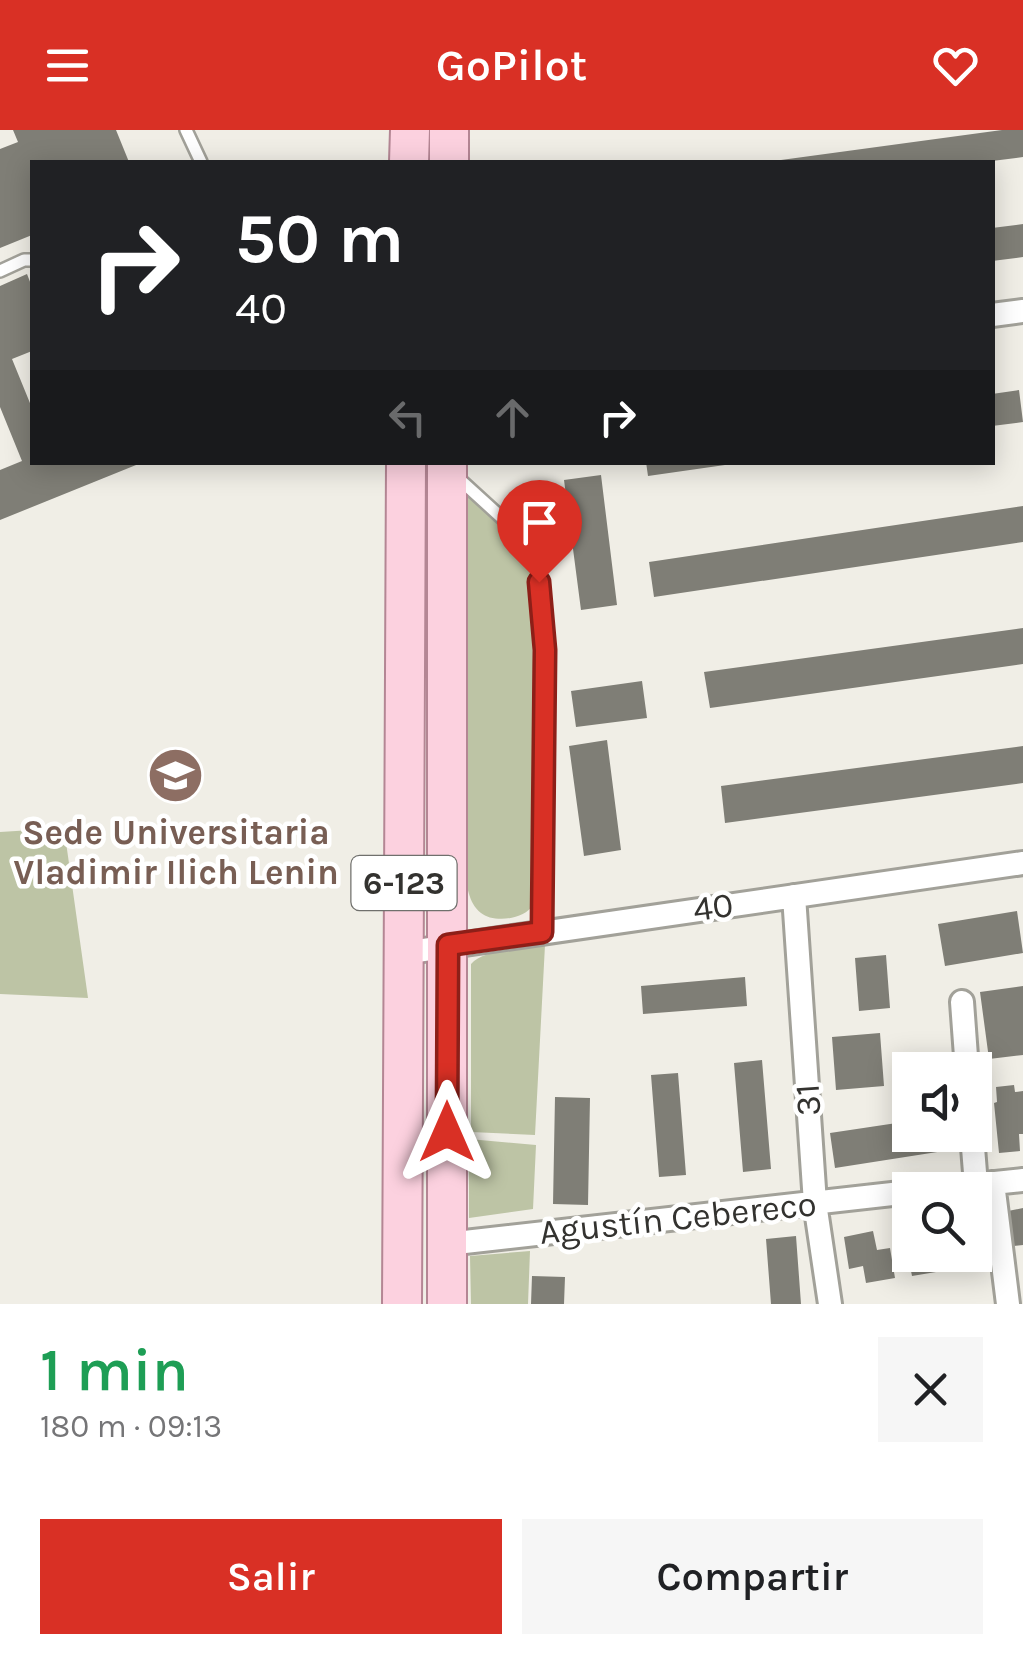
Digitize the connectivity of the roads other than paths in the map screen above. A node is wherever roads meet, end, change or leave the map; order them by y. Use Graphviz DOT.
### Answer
graph roads {
  1 [pos="186,130"];
  2 [pos="410,130"];
  3 [pos="449,130"];
  4 [pos="200,160"];
  5 [pos="409,160"];
  6 [pos="449,160"];
  7 [pos="30,260"];
  8 [pos="0,271"];
  9 [pos="1023,311"];
  10 [pos="995,316"];
  11 [pos="406,465"];
  12 [pos="447,465"];
  13 [pos="1023,863"];
  14 [pos="794,896"];
  15 [pos="542,932"];
  16 [pos="448,945"];
  17 [pos="403,952"];
  18 [pos="962,1002"];
  19 [pos="966,1052"];
  20 [pos="1023,1180"];
  21 [pos="992,1183"];
  22 [pos="892,1194"];
  23 [pos="815,1202"];
  24 [pos="992,1224"];
  25 [pos="447,1244"];
  26 [pos="402,1304"];
  27 [pos="446,1304"];
  28 [pos="830,1304"];
  29 [pos="1008,1304"];
  1 -- 4 [label="lane"];
  2 -- 5 [label="main road"];
  3 -- 6 [label="main road"];
  7 -- 8 [label="lane"];
  9 -- 10 [label="street"];
  11 -- 17 [label="main road, 6-123"];
  12 -- 15 [label="lane"];
  12 -- 16 [label="main road, 6-123"];
  13 -- 14 [label="street, 40"];
  14 -- 15 [label="street, 40"];
  14 -- 23 [label="street, 31"];
  15 -- 16 [label="street, 40"];
  16 -- 17 [label="street, 40"];
  16 -- 25 [label="main road, 6-123"];
  17 -- 26 [label="main road, 6-123"];
  18 -- 19 [label="street"];
  20 -- 21 [label="street"];
  22 -- 23 [label="street, Agustín Cebereco"];
  23 -- 25 [label="street, Agustín Cebereco"];
  23 -- 28 [label="street, 31"];
  24 -- 29 [label="street"];
  25 -- 27 [label="main road, 6-123"];
}
